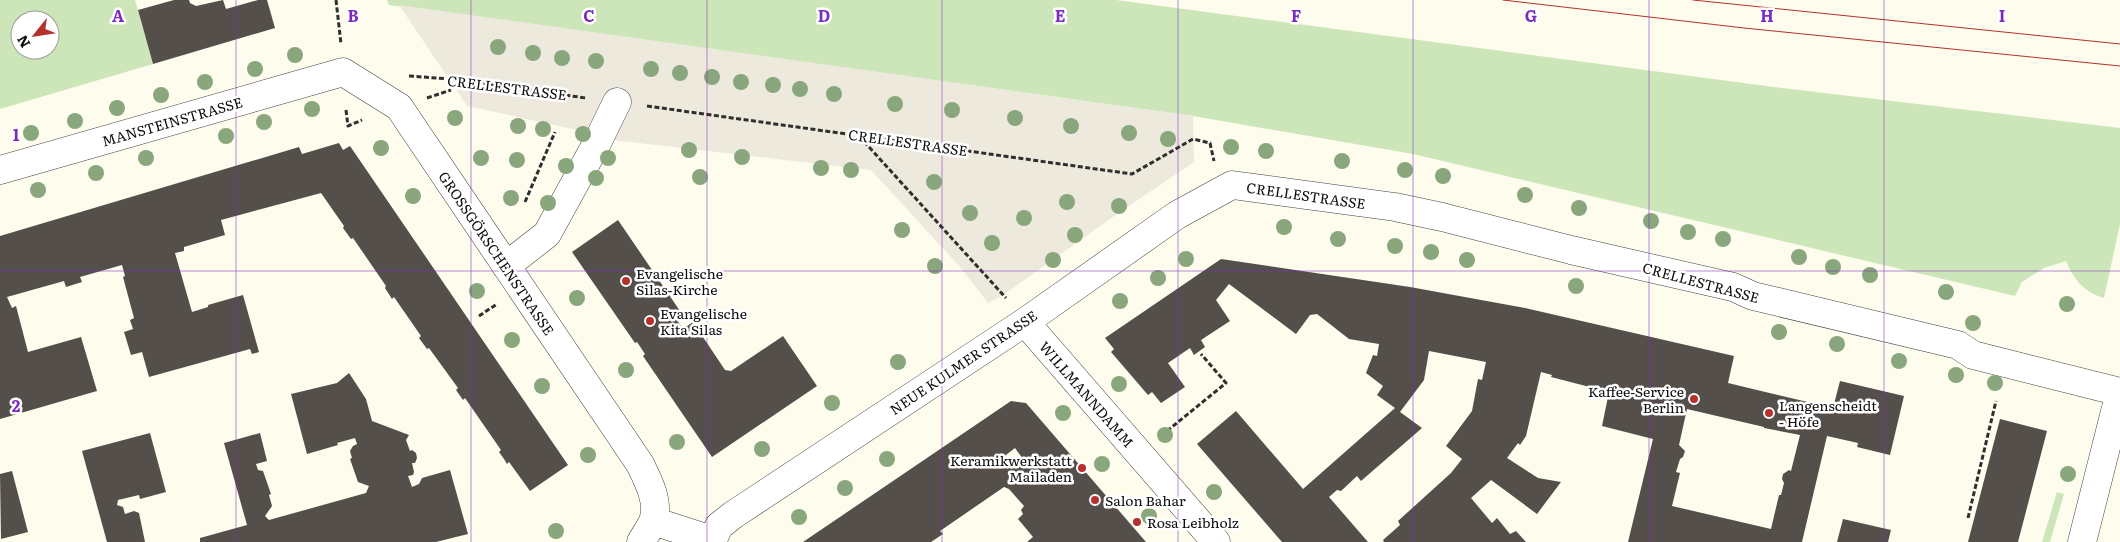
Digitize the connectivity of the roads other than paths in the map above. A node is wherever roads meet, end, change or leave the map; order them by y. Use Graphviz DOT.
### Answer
graph roads {
  1 [pos="343,72"];
  2 [pos="617,102"];
  3 [pos="0,170"];
  4 [pos="1220,190"];
  5 [pos="506,266"];
  6 [pos="1025,322"];
  7 [pos="2120,392"];
  8 [pos="647,531"];
  9 [pos="712,541"];
  10 [pos="1216,542"];
  11 [pos="2082,542"];
  1 -- 3 [label="street, MANSTEINSTRASSE"];
  1 -- 5 [label="street, GROSSGÖRSCHENSTRASSE"];
  2 -- 5 [label="street"];
  4 -- 6 [label="street, NEUE KULMER STRASSE"];
  4 -- 7 [label="street, CRELLESTRASSE"];
  5 -- 8 [label="street, GROSSGÖRSCHENSTRASSE"];
  6 -- 9 [label="street, NEUE KULMER STRASSE"];
  6 -- 10 [label="street, WILLMANNDAMM"];
  7 -- 11 [label="street"];
  8 -- 9 [label="street"];
}
